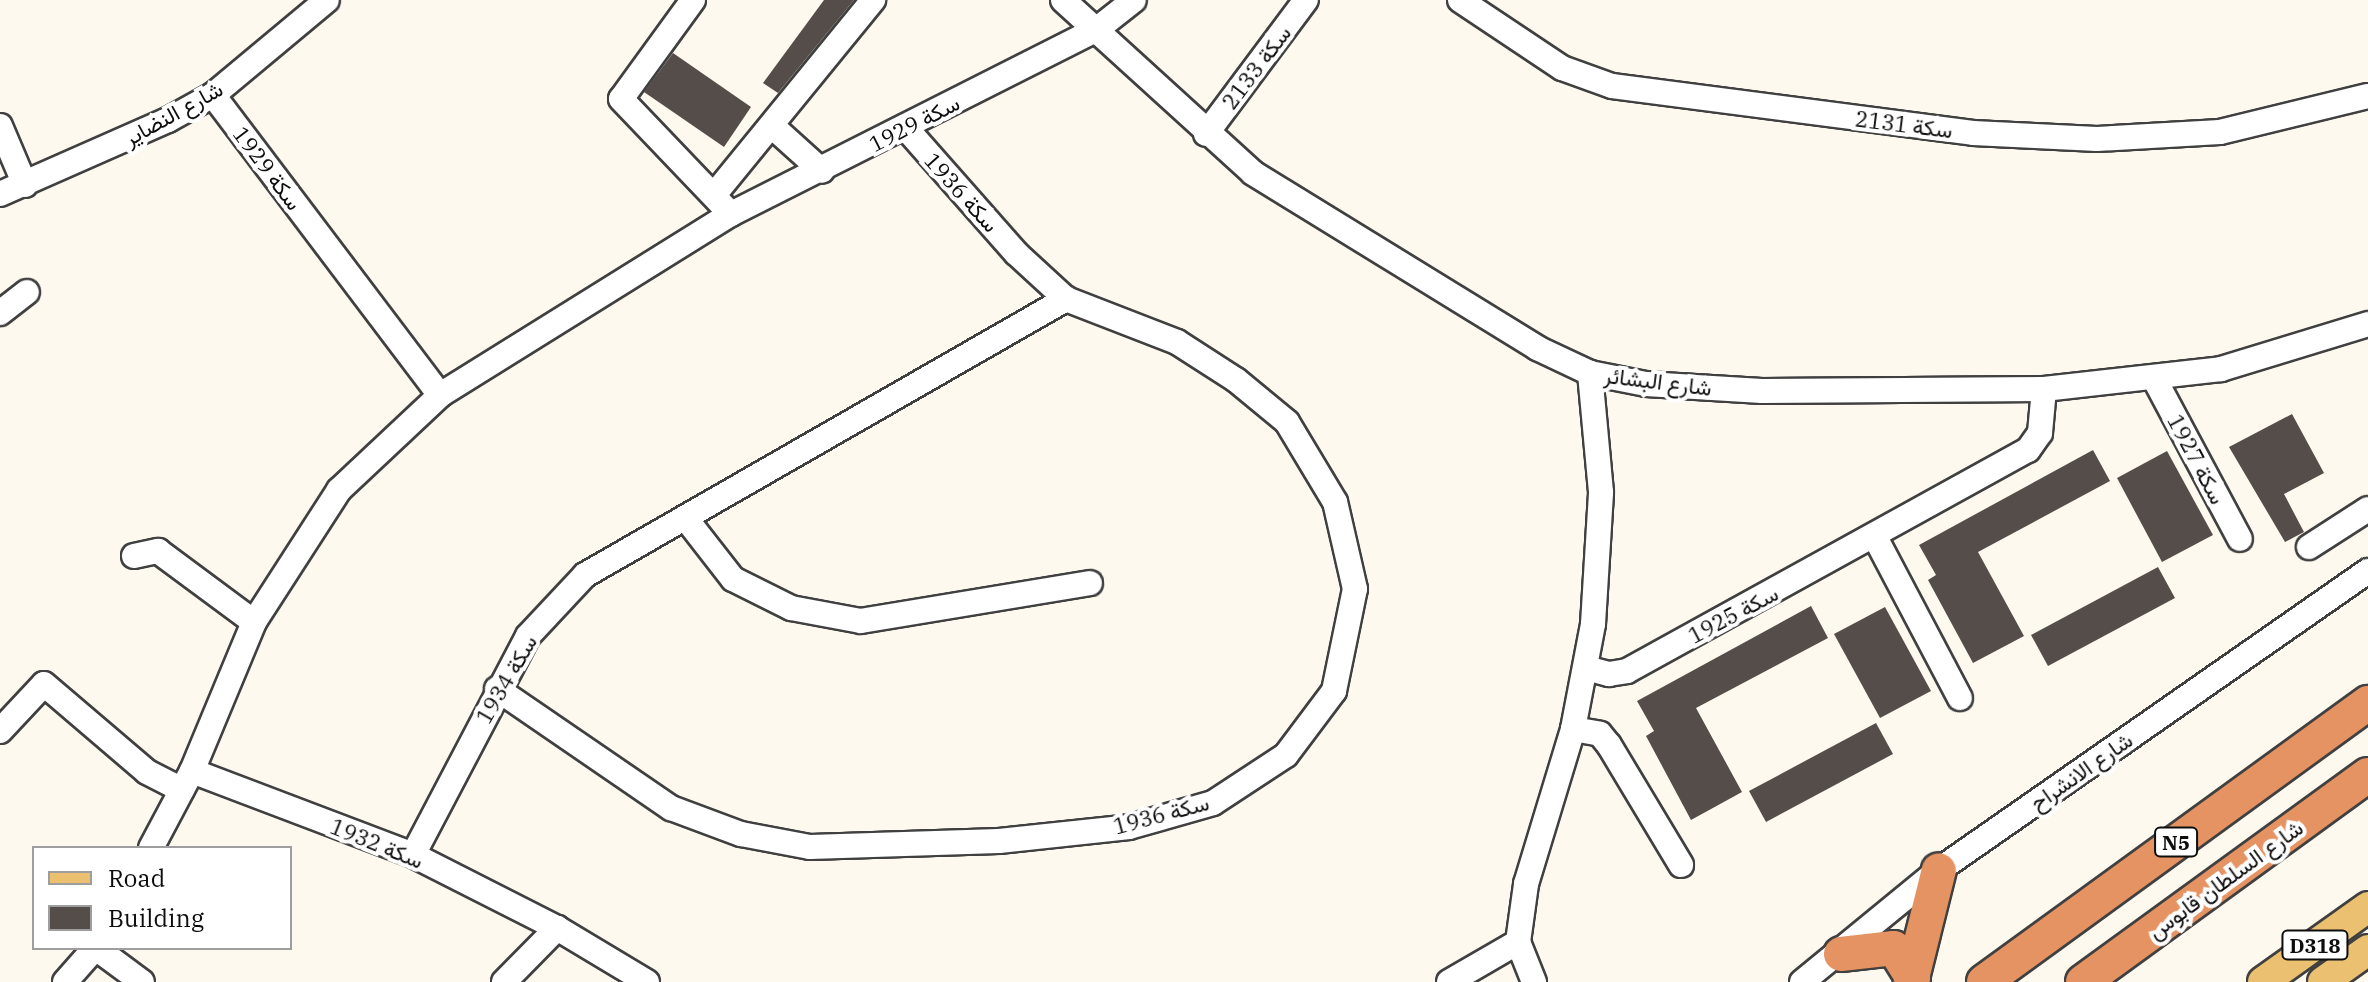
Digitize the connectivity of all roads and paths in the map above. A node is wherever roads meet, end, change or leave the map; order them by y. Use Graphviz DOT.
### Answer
graph roads {
  1 [pos="327,0"];
  2 [pos="693,0"];
  3 [pos="873,0"];
  4 [pos="1063,0"];
  5 [pos="1134,0"];
  6 [pos="1306,0"];
  7 [pos="1460,0"];
  8 [pos="1096,30"];
  9 [pos="213,95"];
  10 [pos="2368,96"];
  11 [pos="0,126"];
  12 [pos="772,126"];
  13 [pos="905,127"];
  14 [pos="1206,134"];
  15 [pos="822,171"];
  16 [pos="25,185"];
  17 [pos="0,194"];
  18 [pos="714,195"];
  19 [pos="731,214"];
  20 [pos="27,292"];
  21 [pos="1066,299"];
  22 [pos="0,313"];
  23 [pos="2368,324"];
  24 [pos="1590,373"];
  25 [pos="2155,380"];
  26 [pos="2044,389"];
  27 [pos="440,395"];
  28 [pos="2368,509"];
  29 [pos="687,520"];
  30 [pos="1875,537"];
  31 [pos="2240,539"];
  32 [pos="2309,547"];
  33 [pos="134,556"];
  34 [pos="2368,571"];
  35 [pos="1090,583"];
  36 [pos="254,622"];
  37 [pos="1586,668"];
  38 [pos="497,689"];
  39 [pos="1960,698"];
  40 [pos="2368,703"];
  41 [pos="1573,729"];
  42 [pos="0,731"];
  43 [pos="2368,775"];
  44 [pos="187,781"];
  45 [pos="152,846"];
  46 [pos="413,855"];
  47 [pos="1681,865"];
  48 [pos="1939,870"];
  49 [pos="2368,907"];
  50 [pos="557,928"];
  51 [pos="1518,942"];
  52 [pos="93,950"];
  53 [pos="98,950"];
  54 [pos="2368,950"];
  55 [pos="1841,954"];
  56 [pos="1912,980"];
  57 [pos="65,982"];
  58 [pos="142,982"];
  59 [pos="504,982"];
  60 [pos="647,982"];
  61 [pos="1449,982"];
  62 [pos="1534,982"];
  63 [pos="1802,982"];
  64 [pos="1984,982"];
  65 [pos="2083,982"];
  66 [pos="2263,982"];
  67 [pos="2323,982"];
  1 -- 9 [label="street, شارع النضاير"];
  2 -- 18 [label="street"];
  3 -- 12 [label="street"];
  4 -- 8 [label="street, شارع البشائر"];
  5 -- 8 [label="street, سكة 1929"];
  6 -- 14 [label="street, سكة 2133"];
  7 -- 10 [label="street, سكة 2131"];
  8 -- 13 [label="street, سكة 1929"];
  8 -- 14 [label="street, شارع البشائر"];
  9 -- 16 [label="street, شارع النضاير"];
  9 -- 27 [label="street, سكة 1929"];
  11 -- 16 [label="street"];
  12 -- 15 [label="street"];
  12 -- 18 [label="street"];
  13 -- 15 [label="street, سكة 1929"];
  13 -- 21 [label="street, سكة 1936"];
  14 -- 24 [label="street, شارع البشائر"];
  15 -- 19 [label="street, سكة 1929"];
  16 -- 17 [label="street, شارع النضاير"];
  18 -- 19 [label="street"];
  19 -- 27 [label="street, سكة 1929"];
  20 -- 22 [label="street"];
  21 -- 29 [label="street, سكة 1934"];
  21 -- 38 [label="street, سكة 1936"];
  23 -- 25 [label="street, شارع البشائر"];
  24 -- 26 [label="street, شارع البشائر"];
  24 -- 37 [label="street"];
  25 -- 26 [label="street, شارع البشائر"];
  25 -- 31 [label="street, سكة 1927"];
  26 -- 30 [label="street, سكة 1925"];
  27 -- 36 [label="street, سكة 1929"];
  28 -- 32 [label="street"];
  29 -- 35 [label="street"];
  29 -- 38 [label="street, سكة 1934"];
  30 -- 37 [label="street, سكة 1925"];
  30 -- 39 [label="street"];
  33 -- 36 [label="street"];
  34 -- 48 [label="street, شارع الانشراح"];
  36 -- 44 [label="street, سكة 1929"];
  37 -- 41 [label="street"];
  38 -- 46 [label="street, سكة 1934"];
  40 -- 64 [label="highway, N5"];
  41 -- 47 [label="street"];
  41 -- 51 [label="street"];
  42 -- 44 [label="street"];
  43 -- 65 [label="highway, شارع السلطان قابوس / N5"];
  44 -- 45 [label="street, سكة 1929"];
  44 -- 46 [label="street, سكة 1932"];
  46 -- 50 [label="street, سكة 1932"];
  48 -- 55 [label="street, شارع الانشراح"];
  48 -- 56 [label="highway"];
  49 -- 66 [label="main road, D318"];
  50 -- 59 [label="street"];
  50 -- 60 [label="street, سكة 1932"];
  51 -- 61 [label="street"];
  51 -- 62 [label="street"];
  52 -- 57 [label="street"];
  53 -- 58 [label="street"];
  54 -- 67 [label="main road, D318"];
  55 -- 56 [label="highway"];
  55 -- 63 [label="street, شارع الانشراح"];
}
